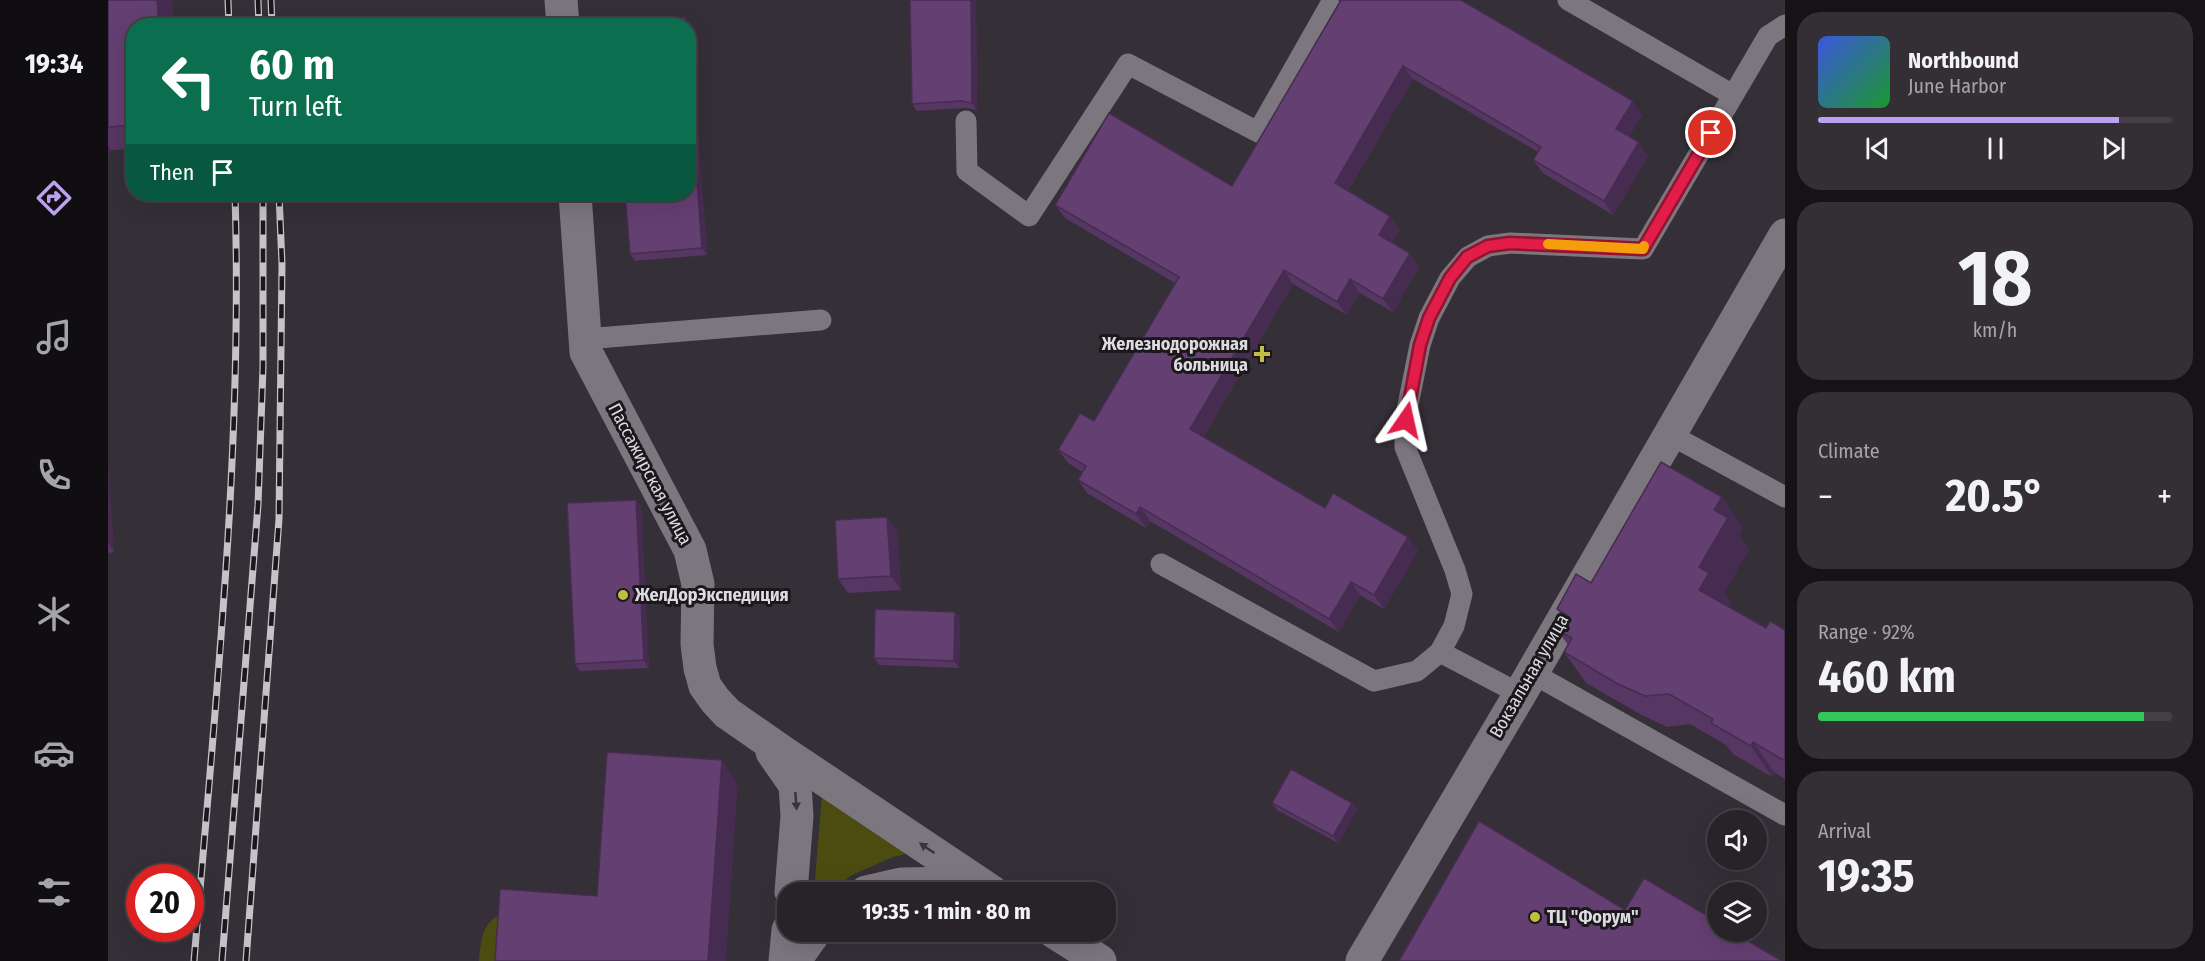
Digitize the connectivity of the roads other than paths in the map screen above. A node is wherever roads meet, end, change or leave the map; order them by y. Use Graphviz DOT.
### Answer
graph roads {
  1 [pos="561,0"];
  2 [pos="1334,0"];
  3 [pos="1568,0"];
  4 [pos="562,18"];
  5 [pos="1785,25"];
  6 [pos="1733,95"];
  7 [pos="966,121"];
  8 [pos="575,201"];
  9 [pos="1785,235"];
  10 [pos="821,321"];
  11 [pos="585,339"];
  12 [pos="1670,434"];
  13 [pos="1785,497"];
  14 [pos="1161,564"];
  15 [pos="1440,652"];
  16 [pos="1526,684"];
  17 [pos="758,734"];
  18 [pos="1785,815"];
  19 [pos="792,882"];
  20 [pos="978,882"];
  21 [pos="787,942"];
  22 [pos="808,942"];
  23 [pos="1070,942"];
  24 [pos="785,961"];
  25 [pos="797,961"];
  26 [pos="1100,961"];
  27 [pos="1362,961"];
  1 -- 4 [label="street"];
  2 -- 7 [label="lane"];
  3 -- 6 [label="lane"];
  5 -- 6 [label="lane"];
  6 -- 15 [label="lane"];
  8 -- 11 [label="street, Пассажирская улица"];
  9 -- 12 [label="street, Вокзальная улица"];
  10 -- 11 [label="lane"];
  11 -- 17 [label="street, Пассажирская улица"];
  12 -- 13 [label="lane"];
  12 -- 16 [label="street, Вокзальная улица"];
  14 -- 15 [label="lane"];
  15 -- 16 [label="lane"];
  16 -- 18 [label="lane"];
  16 -- 27 [label="street, Вокзальная улица"];
  17 -- 19 [label="street, one-way"];
  20 -- 17 [label="street, Пассажирская улица, one-way"];
  21 -- 24 [label="street"];
  22 -- 25 [label="street"];
  23 -- 26 [label="street"];
}
